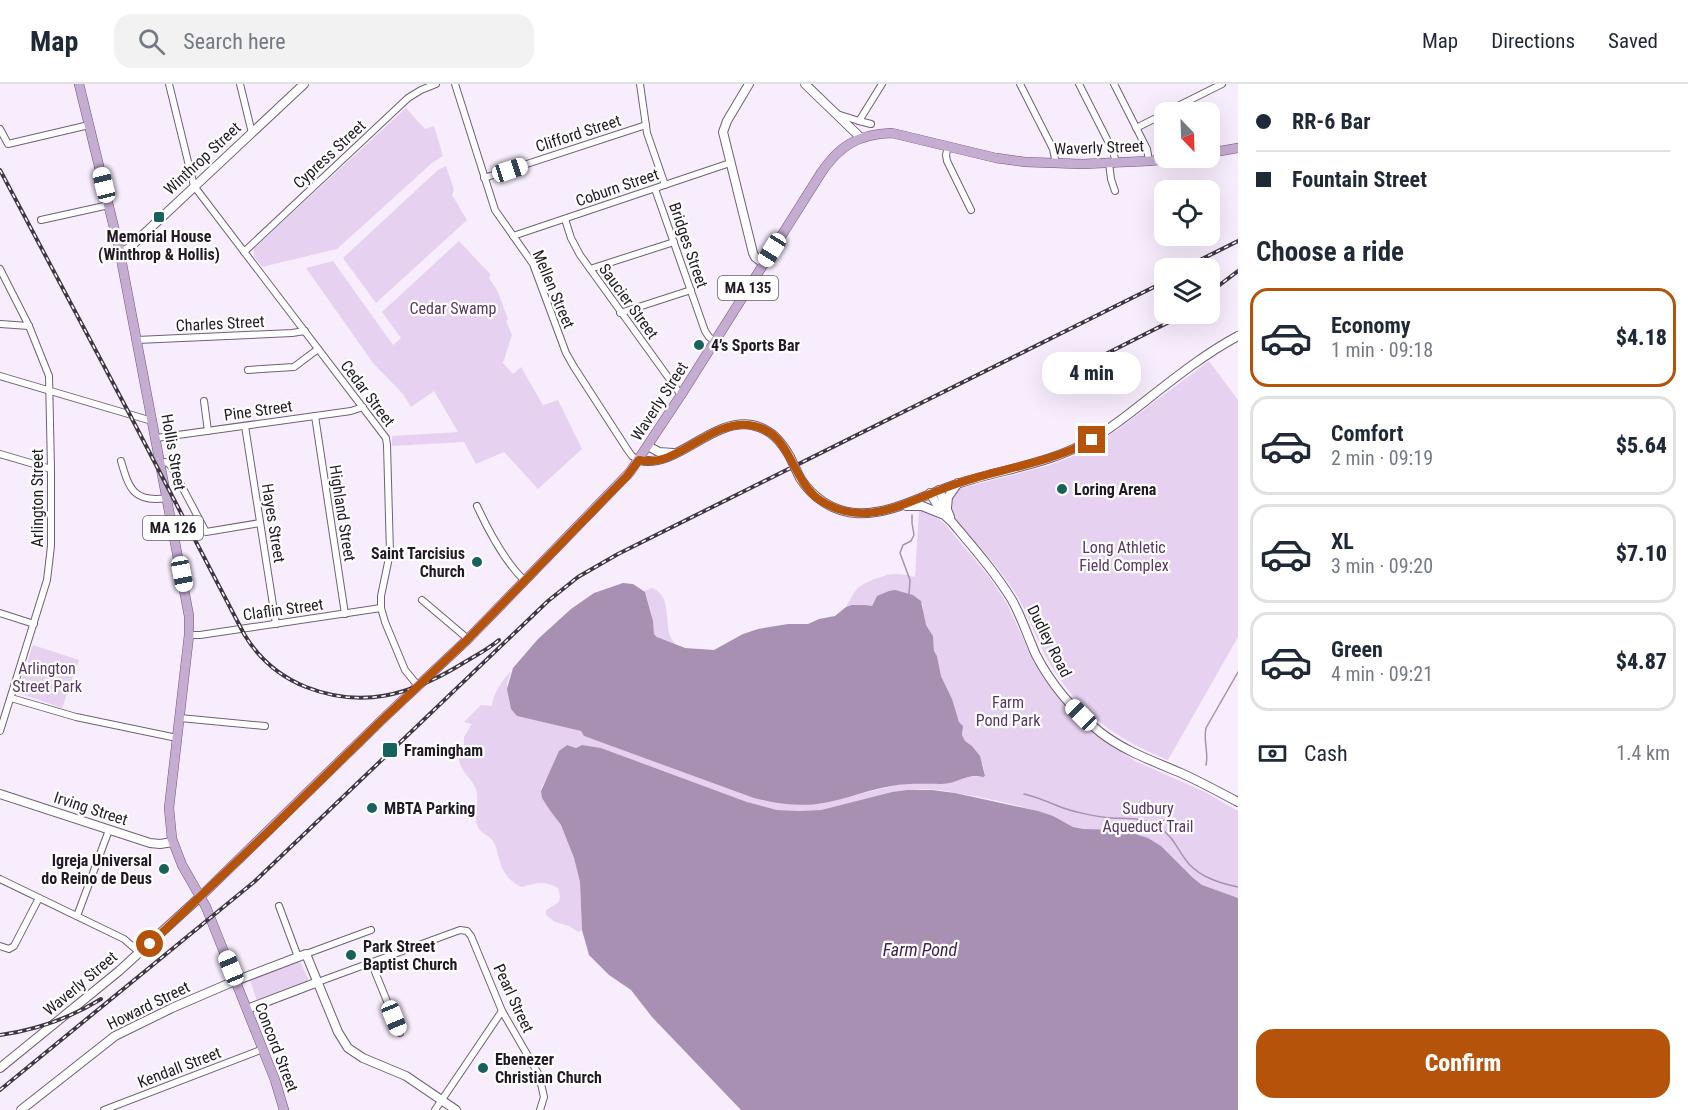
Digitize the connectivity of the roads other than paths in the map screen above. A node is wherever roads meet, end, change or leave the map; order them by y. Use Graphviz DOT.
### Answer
graph roads {
  1 [pos="79,84"];
  2 [pos="169,84"];
  3 [pos="240,84"];
  4 [pos="304,84"];
  5 [pos="436,84"];
  6 [pos="456,84"];
  7 [pos="640,84"];
  8 [pos="749,84"];
  9 [pos="805,84"];
  10 [pos="882,84"];
  11 [pos="1020,84"];
  12 [pos="1079,84"];
  13 [pos="1114,84"];
  14 [pos="1222,84"];
  15 [pos="1187,102"];
  16 [pos="835,113"];
  17 [pos="1154,119"];
  18 [pos="859,121"];
  19 [pos="871,124"];
  20 [pos="89,125"];
  21 [pos="646,125"];
  22 [pos="1136,128"];
  23 [pos="0,129"];
  24 [pos="252,133"];
  25 [pos="861,138"];
  26 [pos="948,146"];
  27 [pos="1238,148"];
  28 [pos="1220,151"];
  29 [pos="1154,160"];
  30 [pos="1149,161"];
  31 [pos="1112,163"];
  32 [pos="730,164"];
  33 [pos="1056,164"];
  34 [pos="484,178"];
  35 [pos="665,185"];
  36 [pos="194,186"];
  37 [pos="655,189"];
  38 [pos="1116,191"];
  39 [pos="109,205"];
  40 [pos="971,210"];
  41 [pos="566,219"];
  42 [pos="41,220"];
  43 [pos="513,236"];
  44 [pos="674,242"];
  45 [pos="244,252"];
  46 [pos="120,253"];
  47 [pos="764,264"];
  48 [pos="0,269"];
  49 [pos="590,269"];
  50 [pos="691,290"];
  51 [pos="620,313"];
  52 [pos="0,324"];
  53 [pos="29,326"];
  54 [pos="304,331"];
  55 [pos="1238,336"];
  56 [pos="137,340"];
  57 [pos="715,341"];
  58 [pos="318,349"];
  59 [pos="248,370"];
  60 [pos="0,376"];
  61 [pos="51,391"];
  62 [pos="681,395"];
  63 [pos="204,401"];
  64 [pos="363,407"];
  65 [pos="315,416"];
  66 [pos="153,422"];
  67 [pos="245,426"];
  68 [pos="208,431"];
  69 [pos="156,438"];
  70 [pos="648,446"];
  71 [pos="676,452"];
  72 [pos="0,453"];
  73 [pos="639,460"];
  74 [pos="121,461"];
  75 [pos="160,463"];
  76 [pos="51,469"];
  77 [pos="958,483"];
  78 [pos="935,492"];
  79 [pos="167,498"];
  80 [pos="477,506"];
  81 [pos="890,509"];
  82 [pos="945,513"];
  83 [pos="261,523"];
  84 [pos="525,581"];
  85 [pos="422,600"];
  86 [pos="381,608"];
  87 [pos="0,613"];
  88 [pos="345,614"];
  89 [pos="34,624"];
  90 [pos="276,624"];
  91 [pos="189,635"];
  92 [pos="468,639"];
  93 [pos="418,686"];
  94 [pos="11,698"];
  95 [pos="4,708"];
  96 [pos="180,718"];
  97 [pos="265,726"];
  98 [pos="0,731"];
  99 [pos="177,738"];
  100 [pos="0,794"];
  101 [pos="1238,802"];
  102 [pos="109,830"];
  103 [pos="173,842"];
  104 [pos="0,879"];
  105 [pos="201,896"];
  106 [pos="39,898"];
  107 [pos="279,906"];
  108 [pos="76,916"];
  109 [pos="371,930"];
  110 [pos="0,946"];
  111 [pos="140,952"];
  112 [pos="302,955"];
  113 [pos="371,962"];
  114 [pos="236,980"];
  115 [pos="318,982"];
  116 [pos="247,1009"];
  117 [pos="502,1011"];
  118 [pos="400,1033"];
  119 [pos="263,1049"];
  120 [pos="0,1068"];
  121 [pos="442,1099"];
  122 [pos="21,1110"];
  123 [pos="104,1110"];
  124 [pos="284,1110"];
  125 [pos="435,1110"];
  126 [pos="456,1110"];
  127 [pos="540,1110"];
  1 -- 20 [label="main road, Hollis Street / MA 126"];
  2 -- 36 [label="street"];
  3 -- 24 [label="street"];
  4 -- 24 [label="street, Winthrop Street"];
  5 -- 45 [label="street, Cypress Street"];
  6 -- 34 [label="street, Mellen Street"];
  7 -- 21 [label="street"];
  8 -- 32 [label="street"];
  9 -- 16 [label="street"];
  10 -- 18 [label="street"];
  11 -- 33 [label="street"];
  12 -- 31 [label="street"];
  13 -- 22 [label="street"];
  14 -- 15 [label="street"];
  16 -- 18 [label="street"];
  16 -- 25 [label="street"];
  17 -- 22 [label="street"];
  18 -- 19 [label="street"];
  20 -- 23 [label="street"];
  20 -- 39 [label="main road, Hollis Street / MA 126"];
  21 -- 34 [label="street, Clifford Street"];
  21 -- 35 [label="street"];
  22 -- 30 [label="street"];
  24 -- 36 [label="street, Winthrop Street"];
  25 -- 26 [label="main road, Waverly Street / MA 135"];
  25 -- 47 [label="main road, Waverly Street / MA 135"];
  26 -- 33 [label="main road, Waverly Street / MA 135"];
  26 -- 40 [label="street"];
  27 -- 28 [label="main road"];
  29 -- 30 [label="main road, Waverly Street / MA 135"];
  30 -- 31 [label="main road, Waverly Street / MA 135"];
  31 -- 33 [label="main road, Waverly Street / MA 135"];
  31 -- 38 [label="street"];
  32 -- 35 [label="street, Coburn Street"];
  32 -- 47 [label="street"];
  34 -- 43 [label="street, Mellen Street"];
  35 -- 37 [label="street, Coburn Street"];
  36 -- 45 [label="street, Cedar Street"];
  36 -- 46 [label="street, Winthrop Street"];
  37 -- 41 [label="street, Coburn Street"];
  37 -- 44 [label="street, Bridges Street"];
  39 -- 42 [label="street"];
  39 -- 46 [label="main road, Hollis Street / MA 126"];
  41 -- 43 [label="street, Coburn Street"];
  41 -- 49 [label="street, Saucier Street"];
  43 -- 73 [label="street, Mellen Street"];
  44 -- 49 [label="street"];
  44 -- 50 [label="street, Bridges Street"];
  45 -- 54 [label="street, Cedar Street"];
  46 -- 56 [label="main road, Hollis Street / MA 126"];
  47 -- 57 [label="main road, Waverly Street / MA 135"];
  48 -- 53 [label="street, Arlington Street"];
  49 -- 51 [label="street, Saucier Street"];
  50 -- 51 [label="street"];
  50 -- 57 [label="street, Bridges Street"];
  51 -- 62 [label="street, Saucier Street"];
  52 -- 53 [label="street"];
  53 -- 61 [label="street, Arlington Street"];
  54 -- 56 [label="street, Charles Street"];
  54 -- 58 [label="street, Cedar Street"];
  55 -- 77 [label="street"];
  56 -- 66 [label="main road, Hollis Street / MA 126"];
  57 -- 62 [label="main road, Waverly Street / MA 135"];
  58 -- 59 [label="street"];
  58 -- 64 [label="street, Cedar Street"];
  60 -- 61 [label="street"];
  61 -- 66 [label="street"];
  61 -- 76 [label="street, Arlington Street"];
  62 -- 70 [label="main road, Waverly Street / MA 135"];
  63 -- 68 [label="street"];
  64 -- 65 [label="street, Pine Street"];
  64 -- 86 [label="street, Cedar Street"];
  65 -- 67 [label="street, Pine Street"];
  65 -- 88 [label="street, Highland Street"];
  66 -- 69 [label="main road, Hollis Street / MA 126"];
  67 -- 68 [label="street, Pine Street"];
  67 -- 83 [label="street, Hayes Street"];
  68 -- 69 [label="street, Pine Street"];
  69 -- 75 [label="main road, Hollis Street / MA 126"];
  70 -- 71 [label="street"];
  70 -- 73 [label="main road, Waverly Street / MA 135"];
  71 -- 73 [label="street"];
  71 -- 81 [label="street, bridge"];
  72 -- 76 [label="street"];
  73 -- 84 [label="main road, Waverly Street / MA 135"];
  74 -- 79 [label="street"];
  75 -- 79 [label="main road, Hollis Street / MA 126"];
  75 -- 83 [label="street"];
  76 -- 89 [label="street, Arlington Street"];
  77 -- 78 [label="street"];
  77 -- 82 [label="street"];
  78 -- 81 [label="street"];
  78 -- 82 [label="street, Dudley Road"];
  79 -- 91 [label="main road, Hollis Street / MA 126"];
  80 -- 84 [label="street"];
  81 -- 82 [label="street"];
  82 -- 101 [label="street, Dudley Road"];
  83 -- 90 [label="street, Hayes Street"];
  84 -- 92 [label="main road, Waverly Street / MA 135"];
  85 -- 92 [label="street"];
  86 -- 88 [label="street, Claflin Street"];
  86 -- 93 [label="street, Cedar Street"];
  87 -- 89 [label="street"];
  88 -- 90 [label="street, Claflin Street"];
  89 -- 94 [label="street, Arlington Street"];
  90 -- 91 [label="street, Claflin Street"];
  91 -- 96 [label="main road, Hollis Street / MA 126"];
  92 -- 93 [label="main road, Waverly Street / MA 135"];
  93 -- 105 [label="main road, Waverly Street / MA 135"];
  94 -- 95 [label="street, Arlington Street"];
  94 -- 99 [label="street"];
  95 -- 98 [label="street, Arlington Street"];
  96 -- 97 [label="street"];
  96 -- 99 [label="main road, Hollis Street / MA 126"];
  99 -- 103 [label="main road, Hollis Street / MA 126"];
  100 -- 102 [label="street, Irving Street"];
  102 -- 103 [label="street, Irving Street"];
  102 -- 108 [label="street"];
  103 -- 105 [label="main road, Hollis Street / MA 126"];
  104 -- 106 [label="street"];
  105 -- 111 [label="street, Waverly Street / MA 135"];
  105 -- 114 [label="main road, Concord Street / MA 126"];
  106 -- 108 [label="street"];
  106 -- 110 [label="street"];
  107 -- 112 [label="street"];
  108 -- 111 [label="street"];
  109 -- 112 [label="street, Howard Street"];
  111 -- 120 [label="street, Waverly Street / MA 135"];
  112 -- 114 [label="street, Howard Street"];
  112 -- 115 [label="street"];
  113 -- 115 [label="street"];
  113 -- 117 [label="street, Pearl Street"];
  113 -- 118 [label="street"];
  114 -- 116 [label="main road, Concord Street / MA 126"];
  114 -- 122 [label="street, Howard Street"];
  115 -- 116 [label="street"];
  115 -- 121 [label="street"];
  116 -- 119 [label="main road, Concord Street / MA 126"];
  117 -- 121 [label="street"];
  117 -- 127 [label="street, Pearl Street"];
  119 -- 123 [label="street, Kendall Street"];
  119 -- 124 [label="main road, Concord Street / MA 126"];
  121 -- 125 [label="street"];
  121 -- 126 [label="street"];
}
